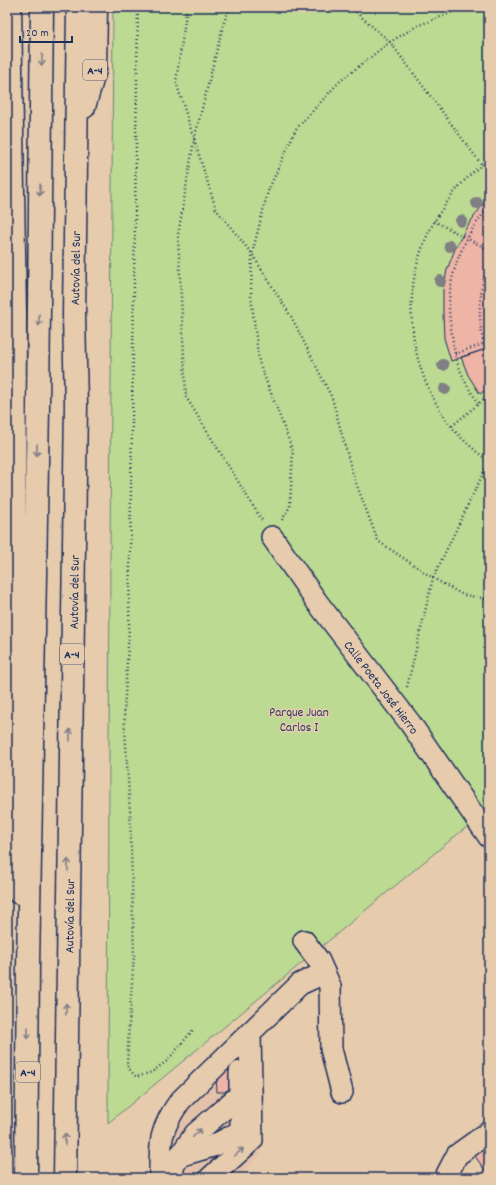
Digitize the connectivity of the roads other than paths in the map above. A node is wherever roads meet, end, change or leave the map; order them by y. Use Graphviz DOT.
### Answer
graph roads {
  1 [pos="10,7"];
  2 [pos="42,7"];
  3 [pos="78,7"];
  4 [pos="96,7"];
  5 [pos="77,129"];
  6 [pos="11,319"];
  7 [pos="272,537"];
  8 [pos="10,668"];
  9 [pos="489,837"];
  10 [pos="304,941"];
  11 [pos="28,966"];
  12 [pos="324,973"];
  13 [pos="244,1039"];
  14 [pos="342,1092"];
  15 [pos="240,1095"];
  16 [pos="489,1132"];
  17 [pos="179,1156"];
  18 [pos="26,1178"];
  19 [pos="65,1178"];
  20 [pos="160,1178"];
  21 [pos="173,1178"];
  22 [pos="210,1178"];
  23 [pos="445,1178"];
  1 -- 6 [label="highway"];
  2 -- 11 [label="highway, A-4, one-way"];
  3 -- 5 [label="highway, Autovía del Sur / A-4"];
  4 -- 5 [label="highway, A-4"];
  19 -- 5 [label="highway, Autovía del Sur / A-4, one-way"];
  6 -- 8 [label="highway"];
  7 -- 9 [label="lane, Calle Poeta José Hierro"];
  8 -- 11 [label="highway"];
  10 -- 12 [label="lane"];
  11 -- 18 [label="highway, A-4, one-way"];
  12 -- 13 [label="lane"];
  12 -- 14 [label="lane"];
  13 -- 15 [label="lane"];
  13 -- 20 [label="lane"];
  22 -- 13 [label="lane, one-way"];
  17 -- 15 [label="lane, one-way"];
  15 -- 17 [label="lane"];
  16 -- 23 [label="lane"];
  17 -- 21 [label="lane"];
}
